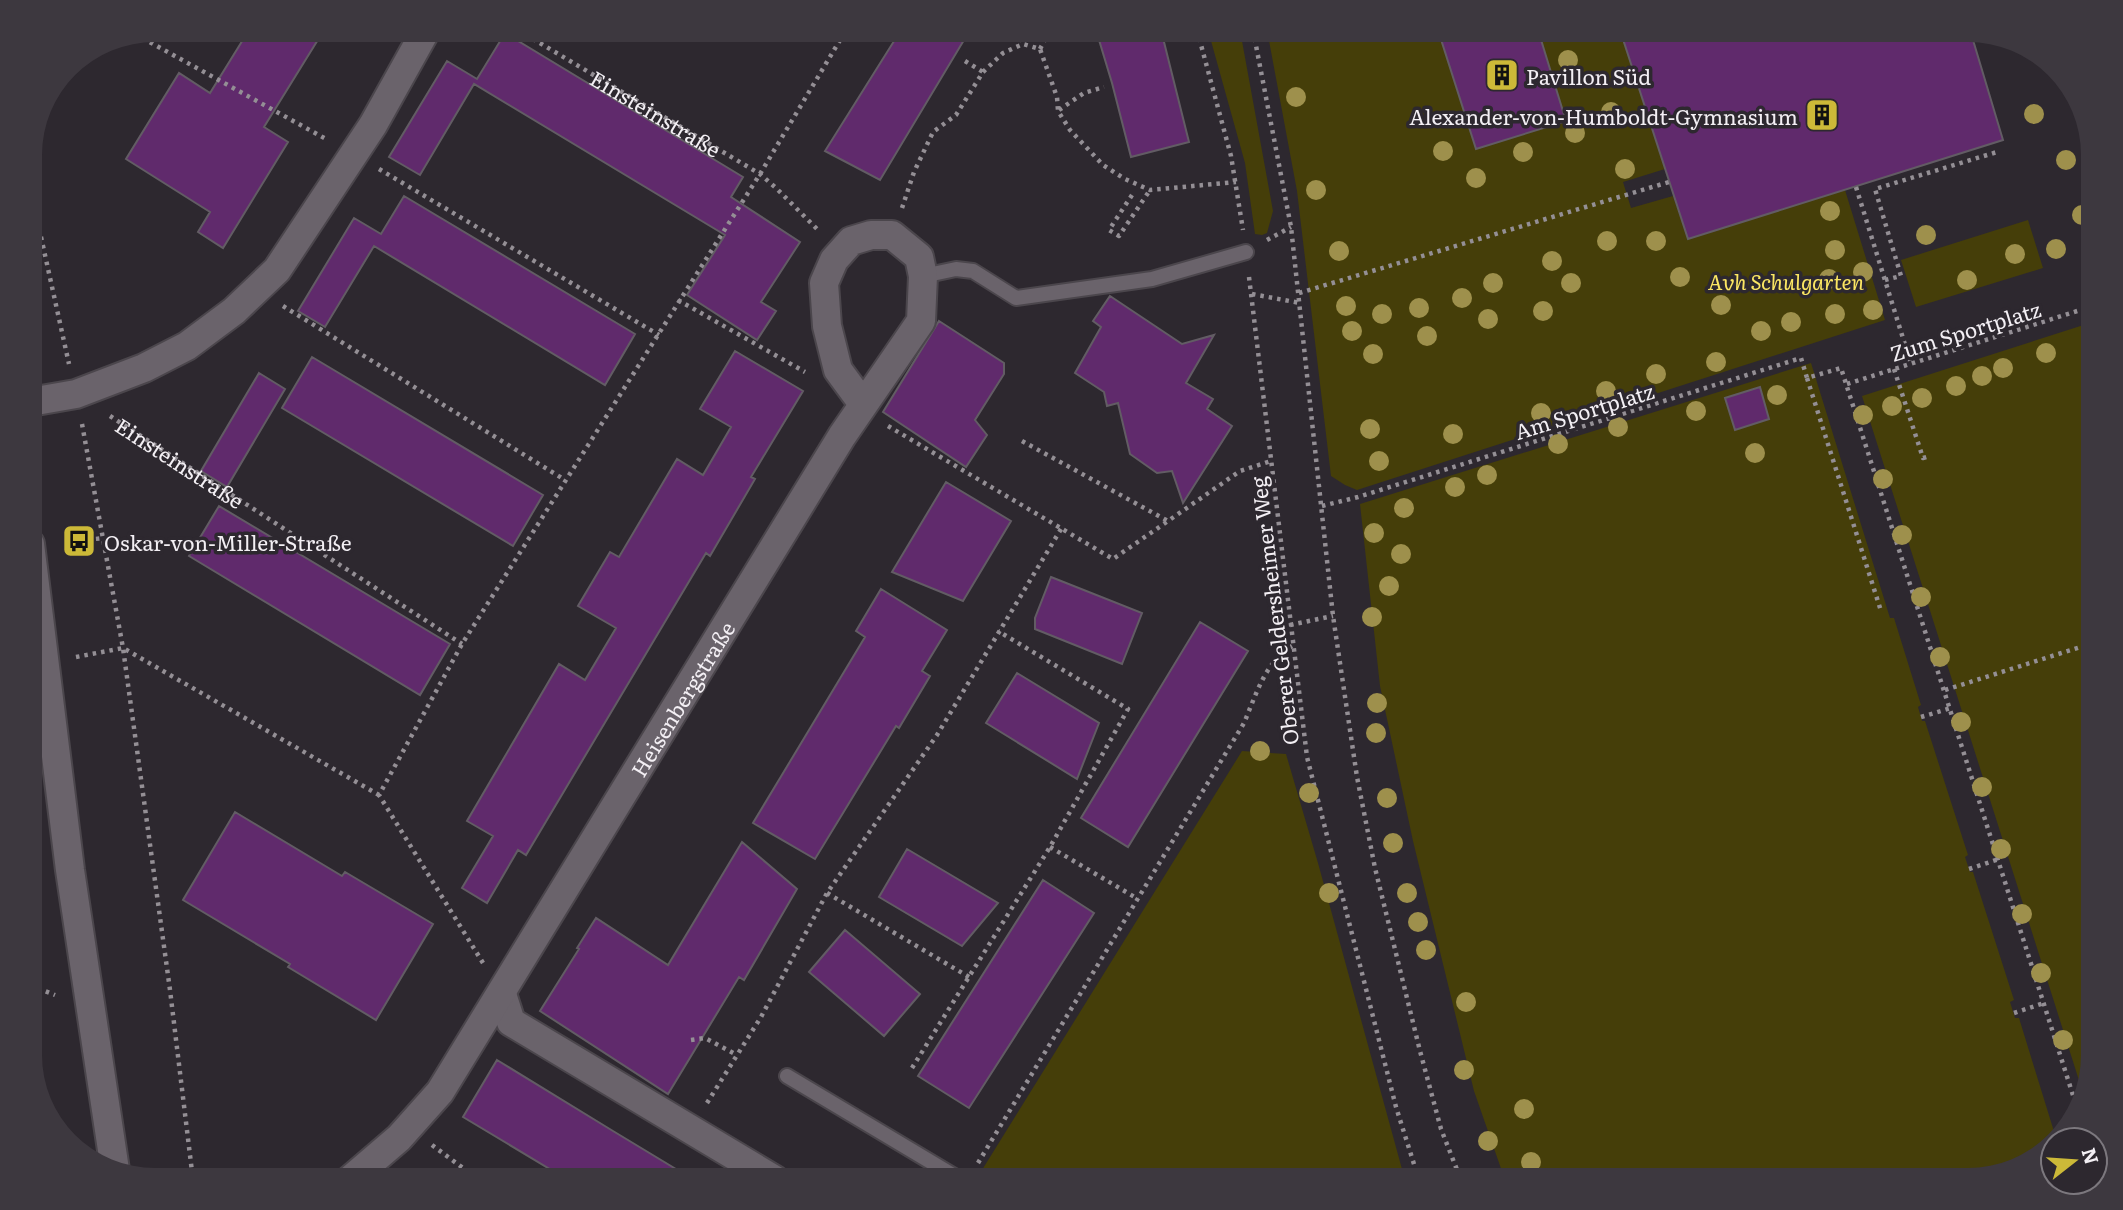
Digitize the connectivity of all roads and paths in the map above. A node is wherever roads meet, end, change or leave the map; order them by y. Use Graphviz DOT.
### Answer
graph roads {
  1 [pos="150,42"];
  2 [pos="419,42"];
  3 [pos="538,42"];
  4 [pos="839,42"];
  5 [pos="1044,42"];
  6 [pos="1200,42"];
  7 [pos="1255,42"];
  8 [pos="1023,44"];
  9 [pos="1040,49"];
  10 [pos="965,61"];
  11 [pos="983,72"];
  12 [pos="1104,86"];
  13 [pos="1058,111"];
  14 [pos="1997,152"];
  15 [pos="353,154"];
  16 [pos="760,174"];
  17 [pos="1236,181"];
  18 [pos="1669,182"];
  19 [pos="1856,187"];
  20 [pos="1150,190"];
  21 [pos="1132,195"];
  22 [pos="892,235"];
  23 [pos="42,241"];
  24 [pos="1246,252"];
  25 [pos="840,254"];
  26 [pos="923,276"];
  27 [pos="1885,280"];
  28 [pos="256,290"];
  29 [pos="1299,293"];
  30 [pos="1252,294"];
  31 [pos="678,300"];
  32 [pos="1300,303"];
  33 [pos="2081,310"];
  34 [pos="659,335"];
  35 [pos="1911,364"];
  36 [pos="1894,369"];
  37 [pos="817,378"];
  38 [pos="1807,378"];
  39 [pos="1847,384"];
  40 [pos="76,394"];
  41 [pos="42,400"];
  42 [pos="863,404"];
  43 [pos="1022,441"];
  44 [pos="1930,456"];
  45 [pos="1270,461"];
  46 [pos="565,480"];
  47 [pos="1322,506"];
  48 [pos="1168,521"];
  49 [pos="1061,529"];
  50 [pos="103,538"];
  51 [pos="79,541"];
  52 [pos="1881,611"];
  53 [pos="1334,616"];
  54 [pos="1290,625"];
  55 [pos="998,631"];
  56 [pos="42,642"];
  57 [pos="462,643"];
  58 [pos="1292,646"];
  59 [pos="2081,647"];
  60 [pos="123,648"];
  61 [pos="1945,690"];
  62 [pos="1951,708"];
  63 [pos="1921,717"];
  64 [pos="379,795"];
  65 [pos="1050,847"];
  66 [pos="1999,859"];
  67 [pos="1969,869"];
  68 [pos="827,893"];
  69 [pos="1138,898"];
  70 [pos="969,977"];
  71 [pos="502,994"];
  72 [pos="2044,1003"];
  73 [pos="2014,1013"];
  74 [pos="691,1040"];
  75 [pos="737,1055"];
  76 [pos="912,1068"];
  77 [pos="787,1076"];
  78 [pos="2073,1095"];
  79 [pos="408,1127"];
  80 [pos="691,1128"];
  81 [pos="114,1160"];
  82 [pos="192,1168"];
  83 [pos="363,1168"];
  84 [pos="463,1168"];
  85 [pos="756,1168"];
  86 [pos="941,1168"];
  87 [pos="974,1168"];
  88 [pos="1415,1168"];
  89 [pos="1456,1168"];
  1 -- 15 [label="path"];
  2 -- 15 [label="street"];
  3 -- 16 [label="path, Einsteinstraße"];
  4 -- 16 [label="path"];
  5 -- 9 [label="path"];
  6 -- 17 [label="path, Oberer Geldersheimer Weg"];
  7 -- 29 [label="path"];
  8 -- 9 [label="path"];
  8 -- 11 [label="path"];
  9 -- 13 [label="path"];
  10 -- 11 [label="path"];
  11 -- 22 [label="path"];
  12 -- 13 [label="path"];
  13 -- 20 [label="path"];
  14 -- 27 [label="path"];
  15 -- 28 [label="street"];
  15 -- 34 [label="path"];
  16 -- 25 [label="path, Einsteinstraße"];
  16 -- 31 [label="path"];
  17 -- 20 [label="path"];
  17 -- 24 [label="path, Oberer Geldersheimer Weg"];
  18 -- 29 [label="path"];
  19 -- 27 [label="path"];
  20 -- 21 [label="path"];
  22 -- 25 [label="street"];
  22 -- 26 [label="street"];
  23 -- 40 [label="path"];
  24 -- 26 [label="lane"];
  24 -- 30 [label="path, Oberer Geldersheimer Weg"];
  25 -- 42 [label="street"];
  26 -- 42 [label="street, Heisenbergstraße"];
  27 -- 35 [label="path"];
  28 -- 40 [label="street"];
  28 -- 46 [label="path"];
  29 -- 32 [label="path"];
  30 -- 32 [label="path"];
  30 -- 45 [label="path, Oberer Geldersheimer Weg"];
  31 -- 34 [label="path"];
  31 -- 37 [label="path"];
  32 -- 47 [label="path"];
  33 -- 35 [label="path, Zum Sportplatz"];
  34 -- 46 [label="path"];
  35 -- 36 [label="path, Zum Sportplatz"];
  36 -- 39 [label="path, Zum Sportplatz"];
  36 -- 44 [label="path"];
  38 -- 39 [label="path"];
  38 -- 47 [label="path, Am Sportplatz"];
  38 -- 52 [label="path"];
  39 -- 61 [label="path"];
  40 -- 41 [label="street"];
  40 -- 50 [label="path"];
  40 -- 57 [label="path, Einsteinstraße"];
  42 -- 49 [label="path"];
  42 -- 71 [label="street, Heisenbergstraße"];
  43 -- 48 [label="path"];
  45 -- 48 [label="path"];
  45 -- 54 [label="path, Oberer Geldersheimer Weg"];
  46 -- 57 [label="path"];
  47 -- 53 [label="path"];
  48 -- 49 [label="path"];
  49 -- 55 [label="path"];
  50 -- 51 [label="path"];
  50 -- 60 [label="path"];
  53 -- 54 [label="path"];
  53 -- 89 [label="path"];
  54 -- 58 [label="path, Oberer Geldersheimer Weg"];
  55 -- 65 [label="path"];
  55 -- 68 [label="path"];
  56 -- 81 [label="street"];
  57 -- 64 [label="path"];
  58 -- 69 [label="path"];
  58 -- 88 [label="path, Oberer Geldersheimer Weg"];
  59 -- 61 [label="path"];
  60 -- 64 [label="path"];
  60 -- 82 [label="path"];
  61 -- 62 [label="path"];
  62 -- 63 [label="path"];
  62 -- 66 [label="path"];
  64 -- 71 [label="path"];
  65 -- 69 [label="path"];
  65 -- 70 [label="path"];
  66 -- 67 [label="path"];
  66 -- 72 [label="path"];
  68 -- 70 [label="path"];
  68 -- 75 [label="path"];
  69 -- 87 [label="path"];
  70 -- 76 [label="path"];
  71 -- 79 [label="street, Heisenbergstraße"];
  71 -- 80 [label="street"];
  72 -- 73 [label="path"];
  72 -- 78 [label="path"];
  74 -- 75 [label="path"];
  75 -- 80 [label="path"];
  77 -- 86 [label="lane"];
  79 -- 83 [label="street, Heisenbergstraße"];
  79 -- 84 [label="path"];
  80 -- 85 [label="street"];
}
